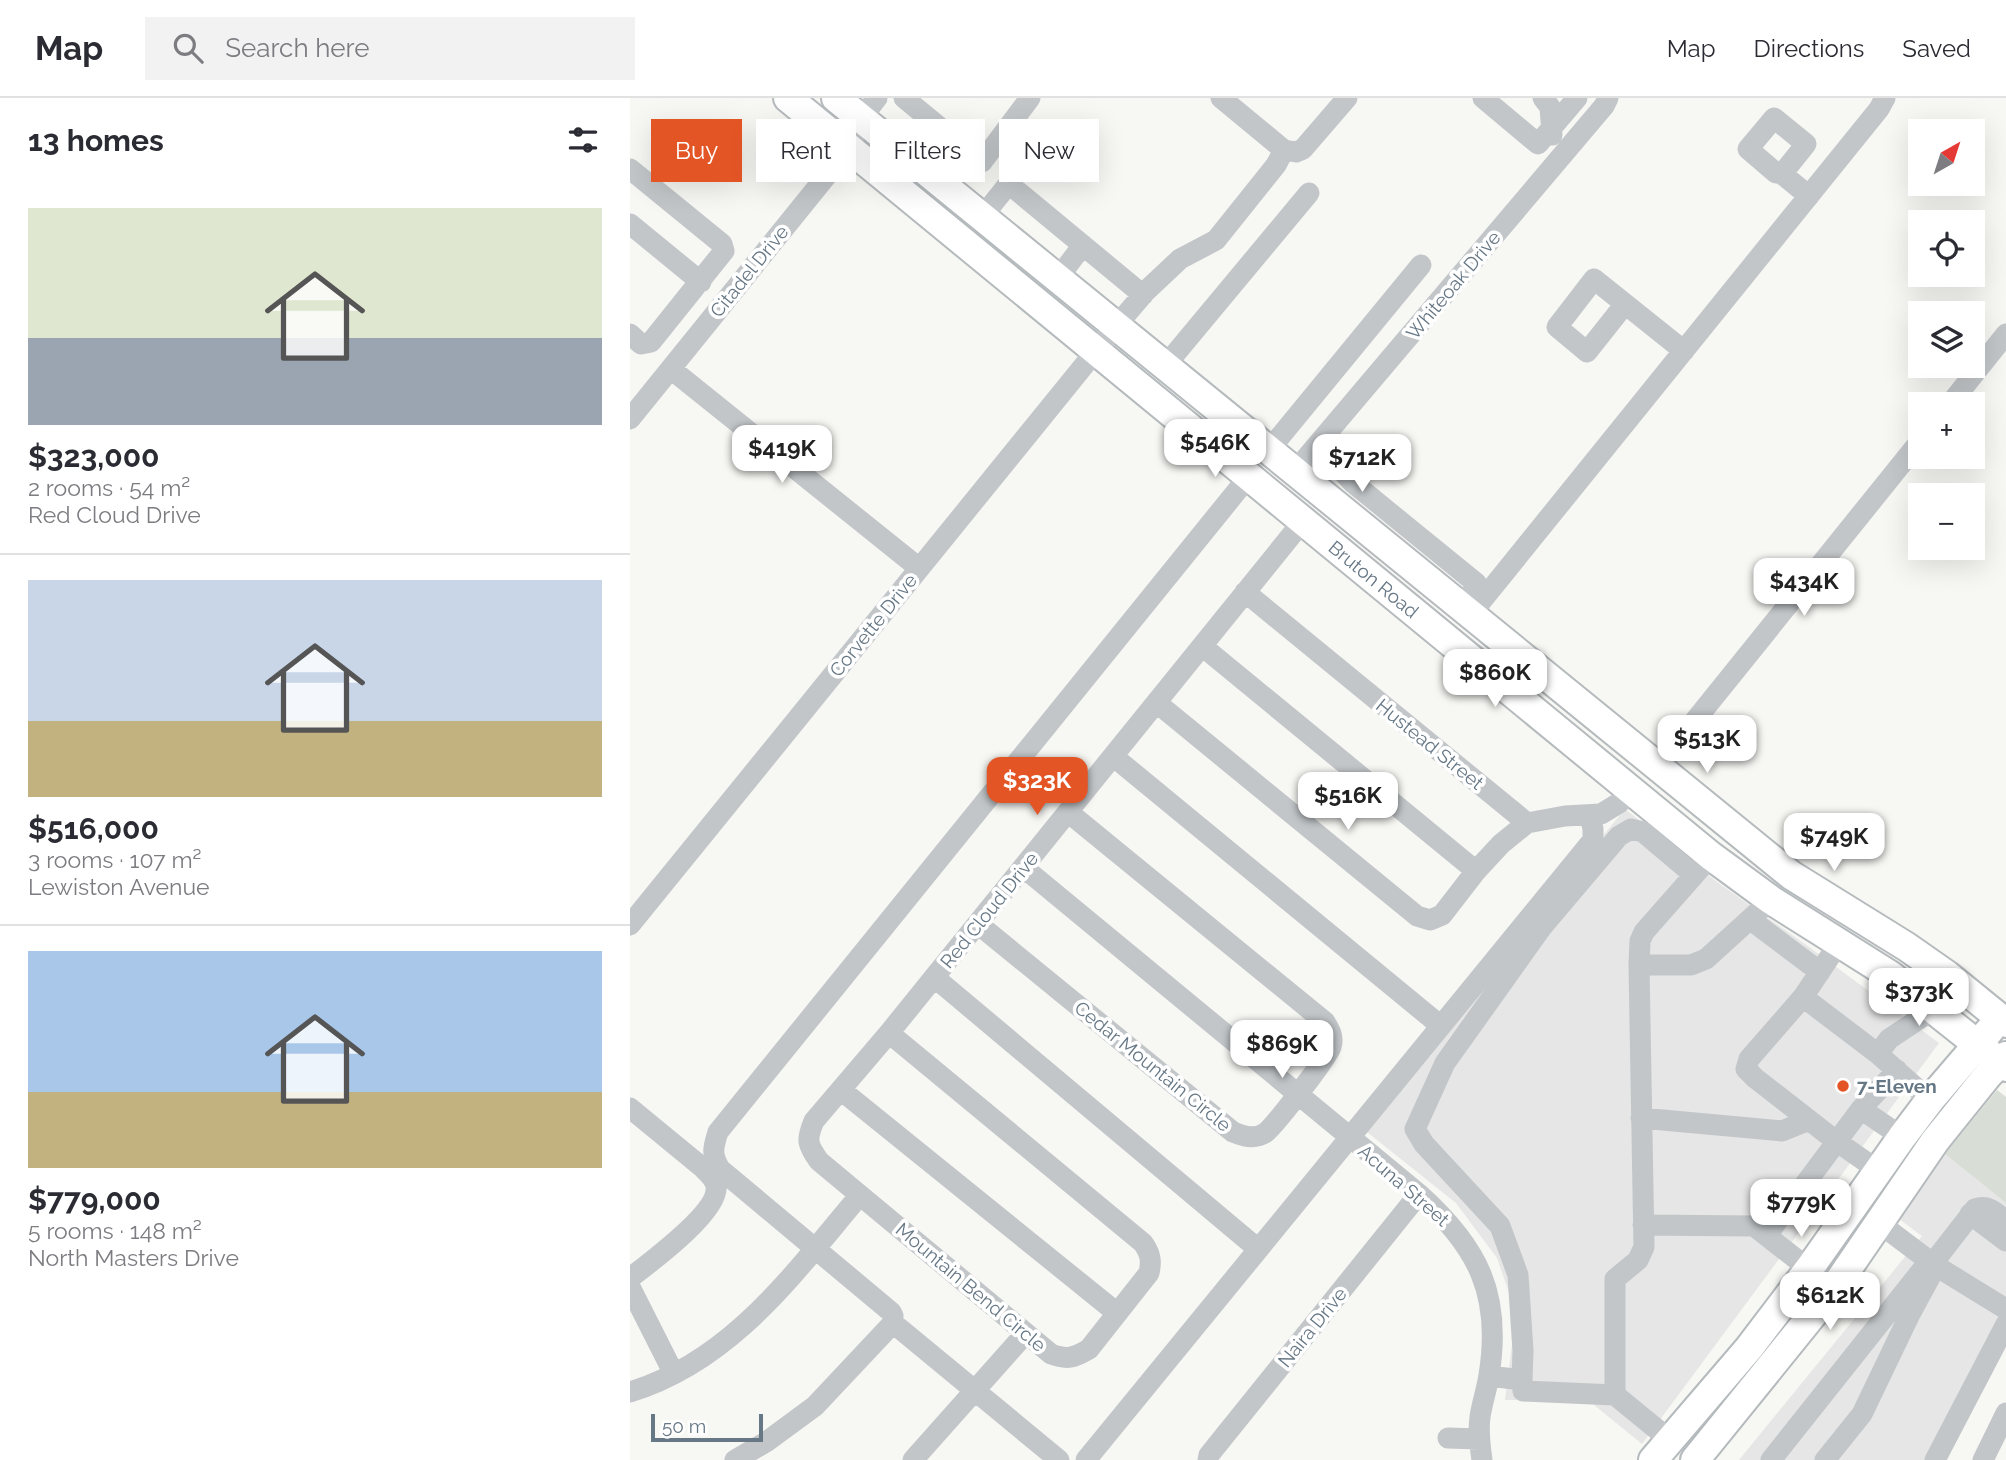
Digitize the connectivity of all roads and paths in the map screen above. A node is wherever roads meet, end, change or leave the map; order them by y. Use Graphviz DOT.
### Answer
graph roads {
  1 [pos="788,98"];
  2 [pos="836,98"];
  3 [pos="904,98"];
  4 [pos="1030,98"];
  5 [pos="1221,98"];
  6 [pos="1347,98"];
  7 [pos="1483,98"];
  8 [pos="1543,98"];
  9 [pos="1577,98"];
  10 [pos="1608,98"];
  11 [pos="1885,98"];
  12 [pos="869,108"];
  13 [pos="814,119"];
  14 [pos="929,119"];
  15 [pos="1551,129"];
  16 [pos="856,134"];
  17 [pos="1284,150"];
  18 [pos="1566,151"];
  19 [pos="856,154"];
  20 [pos="985,158"];
  21 [pos="630,169"];
  22 [pos="1782,174"];
  23 [pos="821,182"];
  24 [pos="939,182"];
  25 [pos="1009,184"];
  26 [pos="1309,193"];
  27 [pos="1809,196"];
  28 [pos="982,217"];
  29 [pos="630,224"];
  30 [pos="1083,246"];
  31 [pos="718,261"];
  32 [pos="1421,265"];
  33 [pos="1058,278"];
  34 [pos="742,280"];
  35 [pos="701,282"];
  36 [pos="1143,295"];
  37 [pos="1625,304"];
  38 [pos="1116,326"];
  39 [pos="630,334"];
  40 [pos="2006,334"];
  41 [pos="1096,351"];
  42 [pos="1684,351"];
  43 [pos="1166,366"];
  44 [pos="671,369"];
  45 [pos="1960,392"];
  46 [pos="630,419"];
  47 [pos="1325,436"];
  48 [pos="1269,450"];
  49 [pos="1908,456"];
  50 [pos="1295,471"];
  51 [pos="1250,476"];
  52 [pos="1324,495"];
  53 [pos="1303,521"];
  54 [pos="919,568"];
  55 [pos="1245,593"];
  56 [pos="1466,610"];
  57 [pos="1451,641"];
  58 [pos="1202,646"];
  59 [pos="1157,703"];
  60 [pos="1114,757"];
  61 [pos="1656,765"];
  62 [pos="1632,789"];
  63 [pos="1068,813"];
  64 [pos="1590,815"];
  65 [pos="1527,823"];
  66 [pos="1703,865"];
  67 [pos="1024,868"];
  68 [pos="1476,871"];
  69 [pos="1791,875"];
  70 [pos="1771,900"];
  71 [pos="1751,919"];
  72 [pos="978,924"];
  73 [pos="630,925"];
  74 [pos="1839,943"];
  75 [pos="1639,965"];
  76 [pos="1820,972"];
  77 [pos="934,977"];
  78 [pos="1802,998"];
  79 [pos="1934,1009"];
  80 [pos="2004,1018"];
  81 [pos="1441,1026"];
  82 [pos="889,1033"];
  83 [pos="1978,1044"];
  84 [pos="1878,1054"];
  85 [pos="2004,1062"];
  86 [pos="1897,1070"];
  87 [pos="841,1090"];
  88 [pos="1297,1094"];
  89 [pos="1930,1100"];
  90 [pos="630,1108"];
  91 [pos="1860,1109"];
  92 [pos="1641,1118"];
  93 [pos="1809,1120"];
  94 [pos="807,1136"];
  95 [pos="1349,1138"];
  96 [pos="1902,1138"];
  97 [pos="1836,1141"];
  98 [pos="1879,1171"];
  99 [pos="1419,1194"];
  100 [pos="860,1195"];
  101 [pos="1481,1206"];
  102 [pos="1970,1214"];
  103 [pos="2006,1221"];
  104 [pos="1879,1223"];
  105 [pos="1643,1225"];
  106 [pos="1456,1231"];
  107 [pos="1767,1235"];
  108 [pos="2006,1241"];
  109 [pos="815,1248"];
  110 [pos="1258,1249"];
  111 [pos="1933,1263"];
  112 [pos="1809,1269"];
  113 [pos="630,1278"];
  114 [pos="630,1287"];
  115 [pos="1835,1287"];
  116 [pos="2006,1309"];
  117 [pos="1117,1313"];
  118 [pos="893,1323"];
  119 [pos="2006,1325"];
  120 [pos="1025,1334"];
  121 [pos="674,1374"];
  122 [pos="1489,1376"];
  123 [pos="1522,1380"];
  124 [pos="975,1390"];
  125 [pos="630,1392"];
  126 [pos="1615,1395"];
  127 [pos="2006,1413"];
  128 [pos="1448,1438"];
  129 [pos="1479,1438"];
  130 [pos="1661,1450"];
  131 [pos="735,1460"];
  132 [pos="913,1460"];
  133 [pos="1059,1460"];
  134 [pos="1086,1460"];
  135 [pos="1208,1460"];
  136 [pos="1482,1460"];
  137 [pos="1695,1460"];
  138 [pos="1771,1460"];
  139 [pos="1825,1460"];
  140 [pos="1936,1460"];
  141 [pos="1983,1460"];
  1 -- 13 [label="main road, Bruton Road"];
  2 -- 12 [label="main road, Bruton Road"];
  3 -- 14 [label="street"];
  4 -- 20 [label="street"];
  5 -- 17 [label="street"];
  6 -- 17 [label="street"];
  7 -- 15 [label="street"];
  8 -- 15 [label="street"];
  9 -- 15 [label="street"];
  10 -- 18 [label="street, Whiteoak Drive"];
  11 -- 27 [label="street"];
  12 -- 16 [label="street, Citadel Drive"];
  15 -- 18 [label="street"];
  17 -- 36 [label="street, Corvette Drive"];
  18 -- 47 [label="street, Whiteoak Drive"];
  19 -- 41 [label="main road, Bruton Road"];
  21 -- 31 [label="street"];
  22 -- 27 [label="street"];
  23 -- 34 [label="street, Citadel Drive"];
  24 -- 28 [label="main road, Bruton Road"];
  25 -- 28 [label="street"];
  25 -- 30 [label="street"];
  26 -- 43 [label="street"];
  27 -- 42 [label="street"];
  28 -- 33 [label="main road, Bruton Road"];
  29 -- 35 [label="street"];
  30 -- 33 [label="street"];
  30 -- 36 [label="street"];
  31 -- 34 [label="street"];
  31 -- 35 [label="street"];
  32 -- 48 [label="street"];
  33 -- 38 [label="main road, Bruton Road"];
  34 -- 44 [label="street, Citadel Drive"];
  35 -- 39 [label="street"];
  36 -- 38 [label="street, Corvette Drive"];
  37 -- 42 [label="street"];
  38 -- 41 [label="street, Corvette Drive"];
  38 -- 43 [label="main road, Bruton Road"];
  40 -- 45 [label="street"];
  41 -- 51 [label="main road, Bruton Road"];
  41 -- 54 [label="street, Corvette Drive"];
  42 -- 56 [label="street"];
  43 -- 48 [label="main road, Bruton Road"];
  44 -- 46 [label="street, Citadel Drive"];
  44 -- 54 [label="street"];
  47 -- 50 [label="street, Whiteoak Drive"];
  47 -- 56 [label="street"];
  48 -- 50 [label="main road, Bruton Road"];
  48 -- 51 [label="main road"];
  49 -- 61 [label="street"];
  50 -- 52 [label="main road, Bruton Road"];
  51 -- 53 [label="main road, Bruton Road"];
  51 -- 109 [label="street"];
  52 -- 53 [label="main road"];
  52 -- 56 [label="main road, Bruton Road"];
  53 -- 55 [label="street, Red Cloud Drive"];
  53 -- 57 [label="main road, Bruton Road"];
  54 -- 73 [label="street, Corvette Drive"];
  55 -- 58 [label="street, Red Cloud Drive"];
  55 -- 65 [label="street, Hustead Street"];
  56 -- 57 [label="main road"];
  56 -- 61 [label="main road, Bruton Road"];
  57 -- 62 [label="main road, Bruton Road"];
  58 -- 59 [label="street, Red Cloud Drive"];
  58 -- 68 [label="street"];
  59 -- 60 [label="street, Red Cloud Drive"];
  59 -- 68 [label="street"];
  60 -- 63 [label="street, Red Cloud Drive"];
  60 -- 81 [label="street"];
  61 -- 62 [label="main road"];
  61 -- 69 [label="main road, Bruton Road"];
  62 -- 64 [label="street"];
  62 -- 66 [label="main road, Bruton Road"];
  63 -- 67 [label="street, Red Cloud Drive"];
  63 -- 88 [label="street, Cedar Mountain Circle"];
  64 -- 65 [label="street"];
  64 -- 81 [label="street"];
  65 -- 68 [label="street"];
  66 -- 70 [label="main road, Bruton Road"];
  66 -- 75 [label="street"];
  66 -- 101 [label="street"];
  67 -- 72 [label="street, Red Cloud Drive"];
  67 -- 88 [label="street, Acuna Street"];
  69 -- 70 [label="main road"];
  69 -- 80 [label="main road, Bruton Road"];
  70 -- 71 [label="street"];
  70 -- 74 [label="main road, Bruton Road"];
  71 -- 75 [label="street"];
  71 -- 76 [label="street"];
  72 -- 77 [label="street, Red Cloud Drive"];
  72 -- 88 [label="street, Cedar Mountain Circle"];
  74 -- 76 [label="street"];
  74 -- 79 [label="main road, Bruton Road"];
  75 -- 92 [label="street"];
  76 -- 78 [label="street"];
  77 -- 82 [label="street, Red Cloud Drive"];
  77 -- 110 [label="street"];
  78 -- 84 [label="street"];
  78 -- 93 [label="street"];
  79 -- 83 [label="main road, Bruton Road"];
  79 -- 84 [label="street"];
  80 -- 83 [label="main road"];
  81 -- 95 [label="street"];
  82 -- 87 [label="street, Red Cloud Drive"];
  82 -- 117 [label="street, Mountain Bend Circle"];
  83 -- 85 [label="main road, Bruton Road"];
  83 -- 89 [label="main road"];
  84 -- 86 [label="street"];
  85 -- 104 [label="main road"];
  86 -- 89 [label="street"];
  86 -- 91 [label="street"];
  87 -- 94 [label="street, Red Cloud Drive"];
  87 -- 117 [label="street"];
  88 -- 95 [label="street, Acuna Street"];
  89 -- 96 [label="main road"];
  90 -- 113 [label="street"];
  91 -- 96 [label="street"];
  91 -- 97 [label="street"];
  92 -- 93 [label="street"];
  92 -- 105 [label="street"];
  93 -- 97 [label="street"];
  94 -- 100 [label="street, Mountain Bend Circle"];
  95 -- 99 [label="street, Acuna Street"];
  95 -- 110 [label="street"];
  96 -- 98 [label="main road"];
  97 -- 98 [label="street"];
  97 -- 107 [label="street"];
  98 -- 112 [label="main road"];
  99 -- 106 [label="street, Acuna Street"];
  99 -- 135 [label="street, Naira Drive"];
  100 -- 109 [label="street"];
  100 -- 120 [label="street, Mountain Bend Circle"];
  101 -- 106 [label="street"];
  101 -- 123 [label="street"];
  102 -- 103 [label="street"];
  102 -- 108 [label="street"];
  102 -- 111 [label="street"];
  104 -- 111 [label="street"];
  104 -- 115 [label="main road"];
  105 -- 107 [label="street"];
  105 -- 126 [label="street"];
  106 -- 122 [label="street, Acuna Street"];
  107 -- 112 [label="street"];
  109 -- 118 [label="street"];
  109 -- 121 [label="street"];
  110 -- 134 [label="street"];
  111 -- 116 [label="street"];
  111 -- 138 [label="street"];
  111 -- 139 [label="street"];
  112 -- 115 [label="street"];
  112 -- 130 [label="main road"];
  114 -- 121 [label="street"];
  115 -- 137 [label="main road"];
  117 -- 120 [label="street, Mountain Bend Circle"];
  118 -- 124 [label="street"];
  118 -- 131 [label="street"];
  119 -- 140 [label="street"];
  120 -- 124 [label="street"];
  121 -- 125 [label="street"];
  122 -- 123 [label="street"];
  122 -- 129 [label="street, Acuna Street"];
  123 -- 126 [label="street"];
  124 -- 132 [label="street"];
  124 -- 133 [label="street"];
  126 -- 130 [label="street"];
  127 -- 141 [label="street"];
  128 -- 129 [label="street"];
  129 -- 136 [label="street, Acuna Street"];
}
